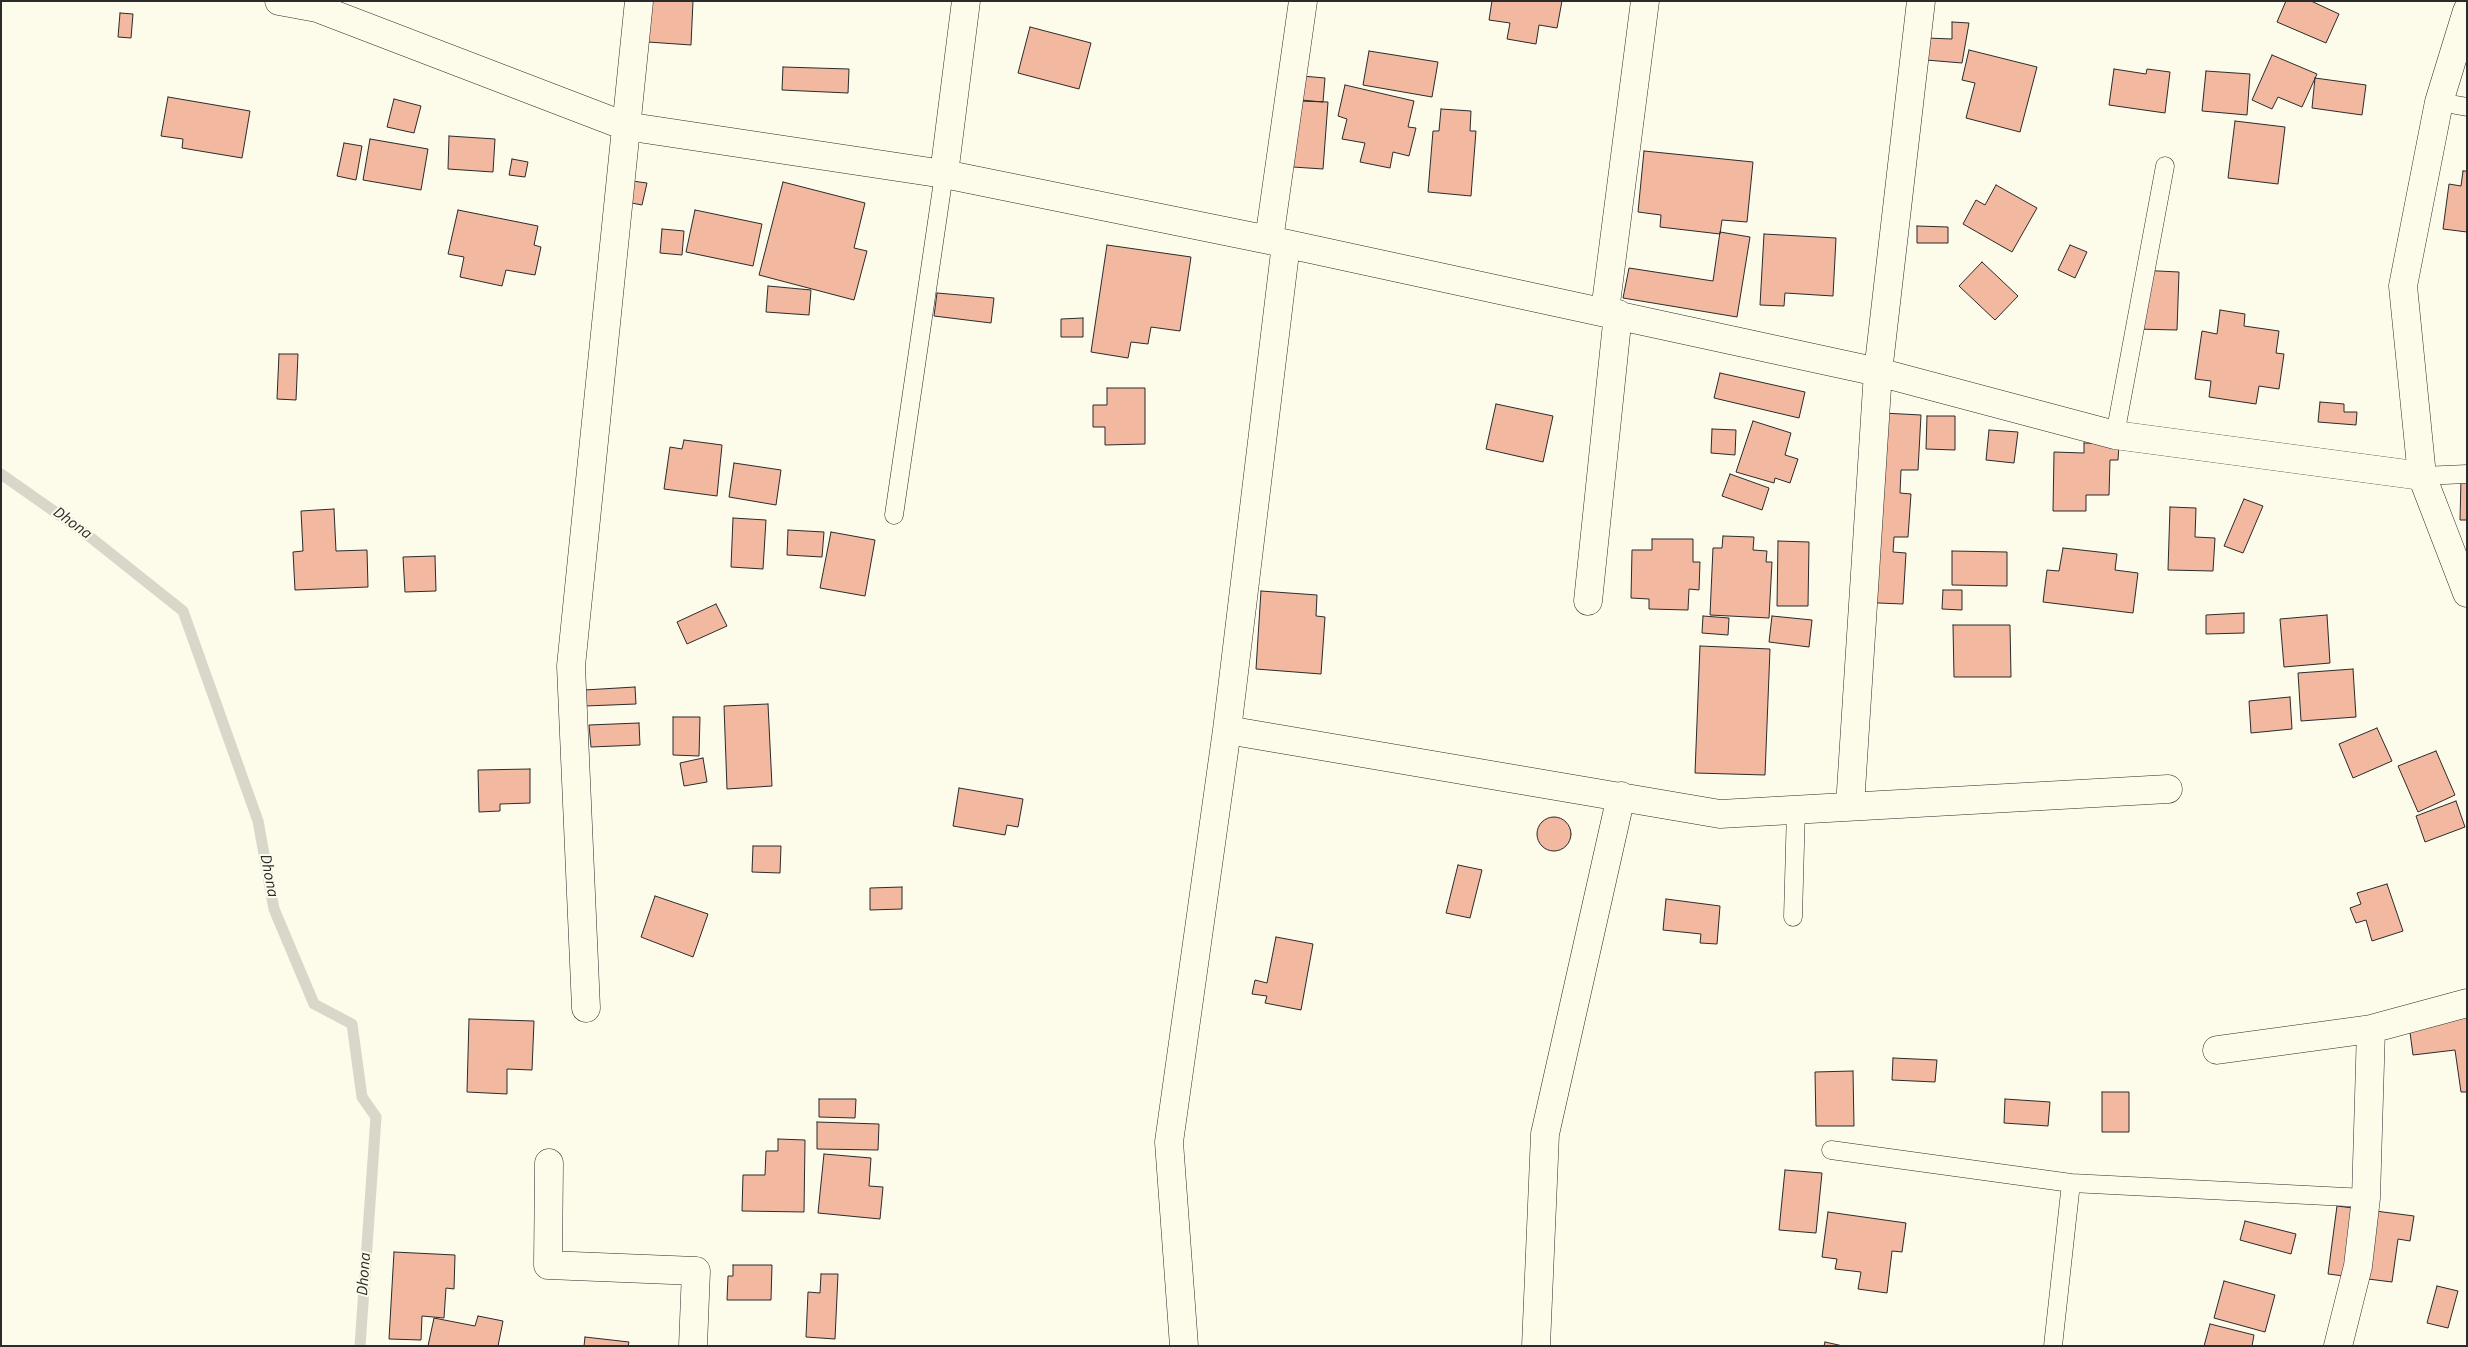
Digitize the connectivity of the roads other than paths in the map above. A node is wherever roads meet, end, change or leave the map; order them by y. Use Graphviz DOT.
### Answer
graph roads {
  1 [pos="639,1"];
  2 [pos="966,1"];
  3 [pos="1303,1"];
  4 [pos="1645,1"];
  5 [pos="1921,1"];
  6 [pos="285,2"];
  7 [pos="2467,11"];
  8 [pos="2439,102"];
  9 [pos="2467,107"];
  10 [pos="625,126"];
  11 [pos="2165,166"];
  12 [pos="944,174"];
  13 [pos="1278,242"];
  14 [pos="1612,313"];
  15 [pos="1878,372"];
  16 [pos="2115,435"];
  17 [pos="2467,474"];
  18 [pos="2422,476"];
  19 [pos="894,515"];
  20 [pos="2467,594"];
  21 [pos="1588,601"];
  22 [pos="1227,730"];
  23 [pos="2168,789"];
  24 [pos="1621,796"];
  25 [pos="1850,806"];
  26 [pos="1796,809"];
  27 [pos="1793,917"];
  28 [pos="2467,1003"];
  29 [pos="586,1008"];
  30 [pos="2371,1029"];
  31 [pos="2217,1050"];
  32 [pos="1832,1150"];
  33 [pos="549,1162"];
  34 [pos="2071,1183"];
  35 [pos="2366,1198"];
  36 [pos="693,1346"];
  37 [pos="1184,1346"];
  38 [pos="1536,1346"];
  39 [pos="2053,1346"];
  40 [pos="2338,1346"];
  1 -- 10 [label="street"];
  2 -- 12 [label="street"];
  3 -- 13 [label="street"];
  4 -- 14 [label="street"];
  5 -- 15 [label="street"];
  6 -- 10 [label="street"];
  7 -- 8 [label="street"];
  8 -- 9 [label="lane"];
  8 -- 18 [label="street"];
  10 -- 12 [label="street"];
  10 -- 29 [label="street"];
  11 -- 16 [label="lane"];
  12 -- 13 [label="street"];
  12 -- 19 [label="lane"];
  13 -- 14 [label="street"];
  13 -- 22 [label="street"];
  14 -- 15 [label="street"];
  14 -- 21 [label="street"];
  15 -- 16 [label="street"];
  15 -- 25 [label="street"];
  16 -- 18 [label="street"];
  17 -- 18 [label="lane"];
  18 -- 20 [label="street"];
  22 -- 24 [label="street"];
  22 -- 37 [label="street"];
  23 -- 25 [label="street"];
  24 -- 26 [label="street"];
  24 -- 38 [label="street"];
  25 -- 26 [label="street"];
  26 -- 27 [label="lane"];
  28 -- 30 [label="street"];
  30 -- 31 [label="street"];
  30 -- 35 [label="street"];
  32 -- 34 [label="lane"];
  33 -- 36 [label="street"];
  34 -- 35 [label="lane"];
  34 -- 39 [label="lane"];
  35 -- 40 [label="street"];
}
